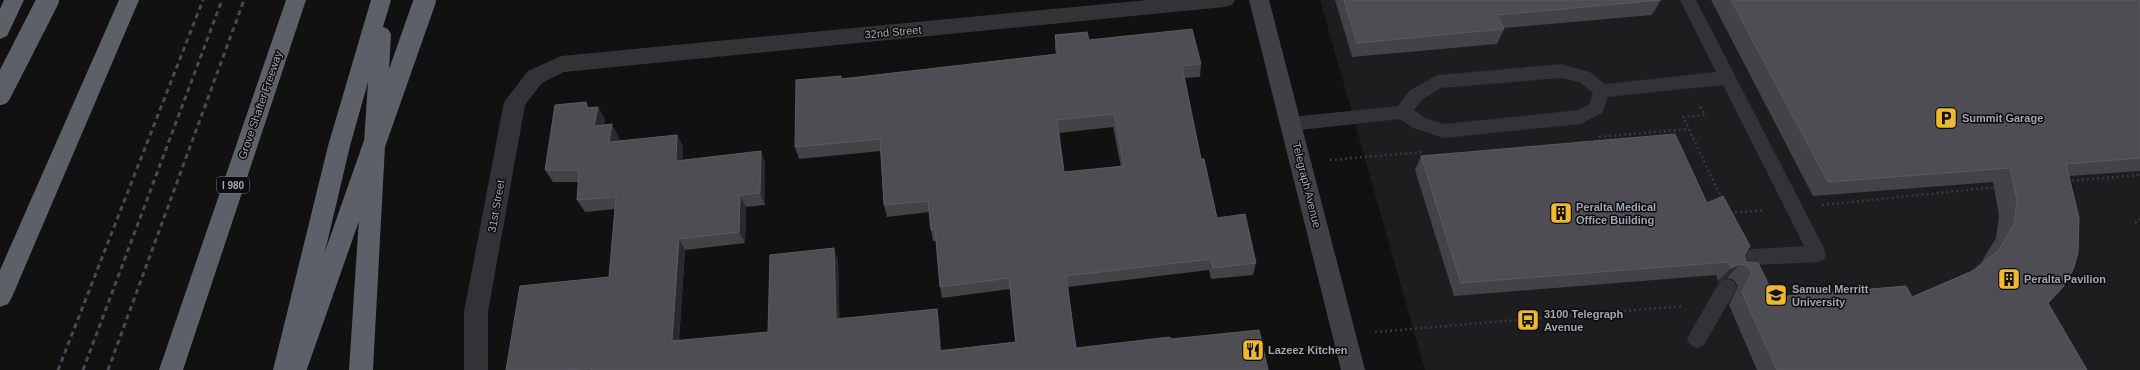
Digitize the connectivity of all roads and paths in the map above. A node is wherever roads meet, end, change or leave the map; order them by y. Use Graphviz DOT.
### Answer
graph roads {
  1 [pos="14,0"];
  2 [pos="48,0"];
  3 [pos="51,0"];
  4 [pos="129,0"];
  5 [pos="296,0"];
  6 [pos="383,0"];
  7 [pos="425,0"];
  8 [pos="1225,0"];
  9 [pos="1259,0"];
  10 [pos="1688,0"];
  11 [pos="0,31"];
  12 [pos="561,64"];
  13 [pos="0,72"];
  14 [pos="1727,78"];
  15 [pos="1602,91"];
  16 [pos="0,94"];
  17 [pos="1698,103"];
  18 [pos="1403,112"];
  19 [pos="1291,124"];
  20 [pos="2140,175"];
  21 [pos="2061,182"];
  22 [pos="1997,187"];
  23 [pos="1793,208"];
  24 [pos="2140,219"];
  25 [pos="2135,223"];
  26 [pos="1741,269"];
  27 [pos="1727,287"];
  28 [pos="0,297"];
  29 [pos="1690,305"];
  30 [pos="1344,335"];
  31 [pos="1697,339"];
  32 [pos="171,370"];
  33 [pos="285,370"];
  34 [pos="295,370"];
  35 [pos="361,370"];
  36 [pos="476,370"];
  37 [pos="1353,370"];
  1 -- 11 [label="highway"];
  2 -- 16 [label="highway, bridge"];
  3 -- 13 [label="highway"];
  4 -- 28 [label="highway"];
  5 -- 32 [label="highway, Grove Shafter Freeway / I 980"];
  6 -- 33 [label="highway"];
  6 -- 35 [label="highway"];
  7 -- 34 [label="highway, bridge"];
  8 -- 12 [label="street, 32nd Street"];
  9 -- 19 [label="main road, Telegraph Avenue"];
  10 -- 14 [label="lane"];
  12 -- 36 [label="street, 31st Street"];
  14 -- 15 [label="lane"];
  14 -- 23 [label="lane"];
  15 -- 18 [label="lane"];
  15 -- 18 [label="lane"];
  17 -- 23 [label="path"];
  18 -- 19 [label="lane"];
  19 -- 30 [label="main road, Telegraph Avenue"];
  20 -- 21 [label="path"];
  22 -- 23 [label="path"];
  23 -- 26 [label="lane"];
  24 -- 25 [label="path"];
  27 -- 31 [label="lane"];
  29 -- 30 [label="path"];
  30 -- 37 [label="main road, Telegraph Avenue"];
}
